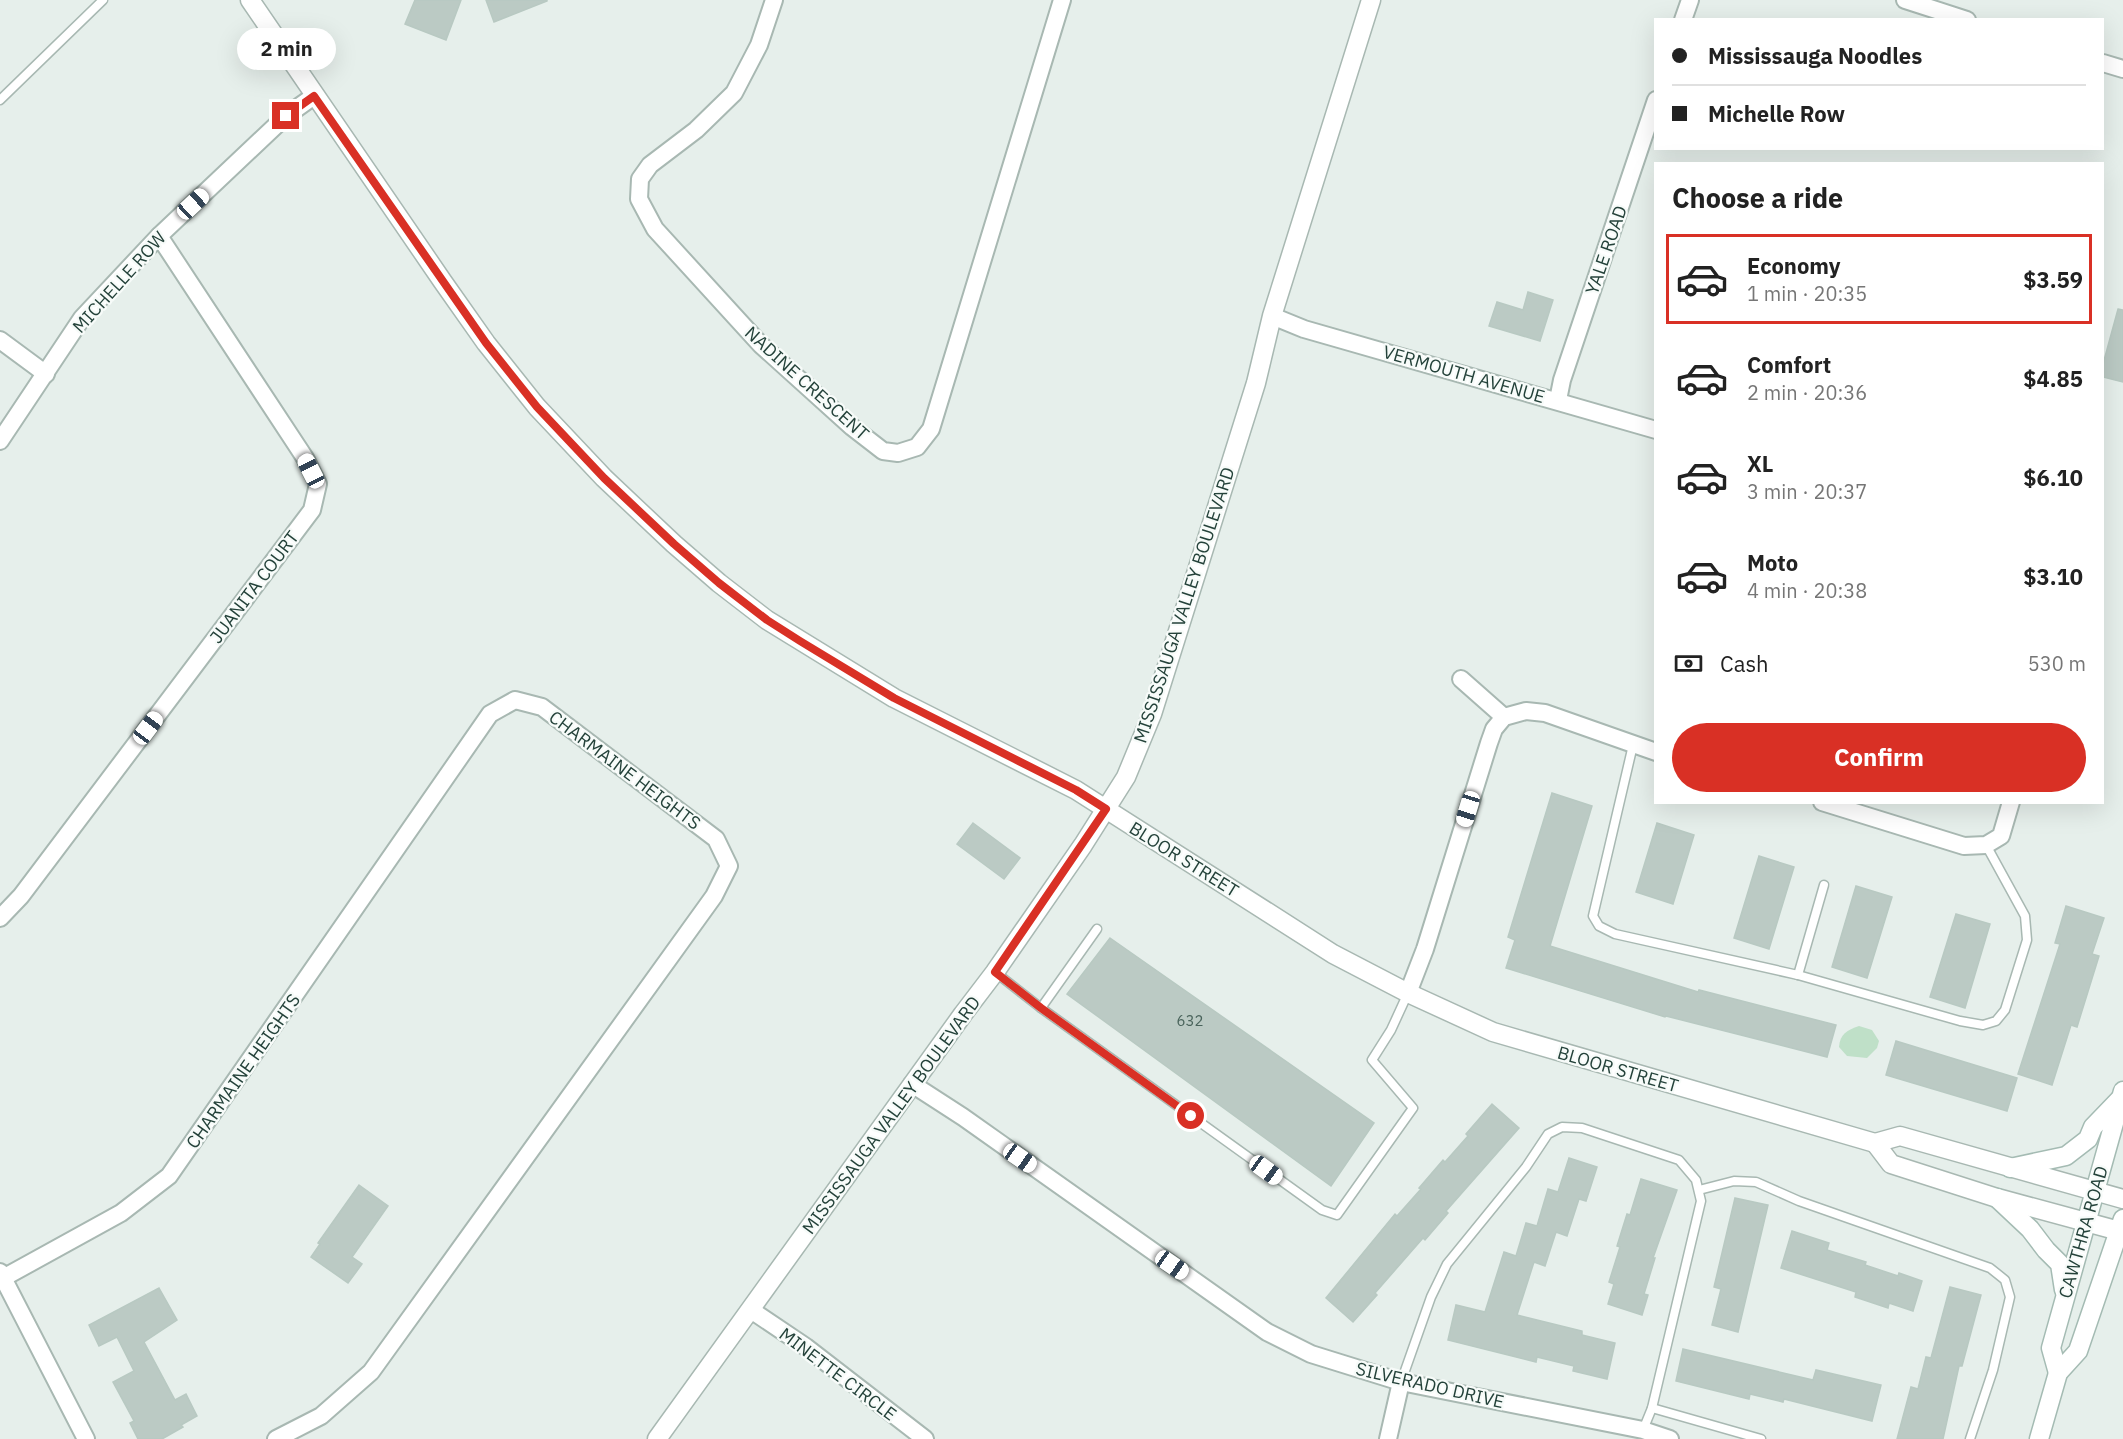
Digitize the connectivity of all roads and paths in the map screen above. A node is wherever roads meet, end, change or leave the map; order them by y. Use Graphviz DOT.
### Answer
graph roads {
  1 [pos="250,0"];
  2 [pos="774,0"];
  3 [pos="1062,0"];
  4 [pos="1371,0"];
  5 [pos="1690,0"];
  6 [pos="1905,0"];
  7 [pos="101,1"];
  8 [pos="1684,18"];
  9 [pos="1961,18"];
  10 [pos="2104,63"];
  11 [pos="2123,69"];
  12 [pos="314,96"];
  13 [pos="0,100"];
  14 [pos="1654,106"];
  15 [pos="159,236"];
  16 [pos="1272,316"];
  17 [pos="0,340"];
  18 [pos="46,375"];
  19 [pos="1557,400"];
  20 [pos="1654,429"];
  21 [pos="0,441"];
  22 [pos="1461,679"];
  23 [pos="1504,717"];
  24 [pos="1633,745"];
  25 [pos="1654,751"];
  26 [pos="1828,804"];
  27 [pos="2011,804"];
  28 [pos="1106,809"];
  29 [pos="1986,845"];
  30 [pos="1824,885"];
  31 [pos="0,918"];
  32 [pos="1097,929"];
  33 [pos="995,972"];
  34 [pos="1798,975"];
  35 [pos="1408,993"];
  36 [pos="1041,1008"];
  37 [pos="912,1084"];
  38 [pos="2122,1095"];
  39 [pos="1875,1143"];
  40 [pos="2010,1168"];
  41 [pos="1699,1190"];
  42 [pos="2096,1192"];
  43 [pos="1997,1198"];
  44 [pos="2123,1199"];
  45 [pos="2086,1223"];
  46 [pos="2122,1227"];
  47 [pos="2,1275"];
  48 [pos="2065,1294"];
  49 [pos="751,1310"];
  50 [pos="2058,1373"];
  51 [pos="1401,1382"];
  52 [pos="1652,1408"];
  53 [pos="1643,1430"];
  54 [pos="86,1439"];
  55 [pos="276,1439"];
  56 [pos="657,1439"];
  57 [pos="925,1439"];
  58 [pos="1388,1439"];
  59 [pos="1670,1439"];
  60 [pos="1761,1439"];
  61 [pos="1970,1439"];
  62 [pos="2039,1439"];
  1 -- 12 [label="street, BLOOR STREET"];
  2 -- 3 [label="street, NADINE CRESCENT"];
  4 -- 16 [label="street, MISSISSAUGA VALLEY BOULEVARD"];
  5 -- 8 [label="street"];
  6 -- 9 [label="street"];
  7 -- 13 [label="lane"];
  10 -- 11 [label="street"];
  12 -- 15 [label="street, MICHELLE ROW"];
  12 -- 28 [label="street, BLOOR STREET"];
  14 -- 19 [label="street, YALE ROAD"];
  15 -- 18 [label="street, MICHELLE ROW"];
  15 -- 31 [label="street, JUANITA COURT"];
  16 -- 19 [label="street, VERMOUTH AVENUE"];
  16 -- 28 [label="street, MISSISSAUGA VALLEY BOULEVARD"];
  17 -- 18 [label="street"];
  18 -- 21 [label="street, MICHELLE ROW"];
  19 -- 20 [label="street, VERMOUTH AVENUE"];
  22 -- 23 [label="street"];
  23 -- 24 [label="street"];
  23 -- 35 [label="street"];
  24 -- 25 [label="street"];
  24 -- 34 [label="lane"];
  26 -- 29 [label="street"];
  27 -- 29 [label="street"];
  28 -- 33 [label="street, MISSISSAUGA VALLEY BOULEVARD"];
  28 -- 35 [label="street, BLOOR STREET"];
  29 -- 34 [label="lane"];
  30 -- 34 [label="lane"];
  32 -- 36 [label="lane"];
  33 -- 36 [label="lane"];
  33 -- 37 [label="street, MISSISSAUGA VALLEY BOULEVARD"];
  35 -- 36 [label="lane"];
  35 -- 39 [label="street, BLOOR STREET"];
  37 -- 49 [label="street, MISSISSAUGA VALLEY BOULEVARD"];
  37 -- 51 [label="street, SILVERADO DRIVE"];
  38 -- 40 [label="street"];
  38 -- 42 [label="street, CAWTHRA ROAD"];
  39 -- 40 [label="street, BLOOR STREET"];
  39 -- 43 [label="street"];
  40 -- 42 [label="street, BLOOR STREET"];
  41 -- 51 [label="lane"];
  41 -- 52 [label="lane"];
  41 -- 61 [label="lane"];
  42 -- 44 [label="street, BLOOR STREET"];
  42 -- 45 [label="street, CAWTHRA ROAD"];
  43 -- 45 [label="street"];
  43 -- 48 [label="street"];
  45 -- 46 [label="street"];
  45 -- 48 [label="street, CAWTHRA ROAD"];
  46 -- 50 [label="street, CAWTHRA ROAD"];
  47 -- 54 [label="street"];
  47 -- 55 [label="street, CHARMAINE HEIGHTS"];
  48 -- 50 [label="street, CAWTHRA ROAD"];
  49 -- 56 [label="street, MISSISSAUGA VALLEY BOULEVARD"];
  49 -- 57 [label="street, MINETTE CIRCLE"];
  50 -- 62 [label="street, CAWTHRA ROAD"];
  51 -- 53 [label="street, SILVERADO DRIVE"];
  51 -- 58 [label="street"];
  52 -- 53 [label="lane"];
  52 -- 60 [label="lane"];
  53 -- 59 [label="street, SILVERADO DRIVE"];
}
